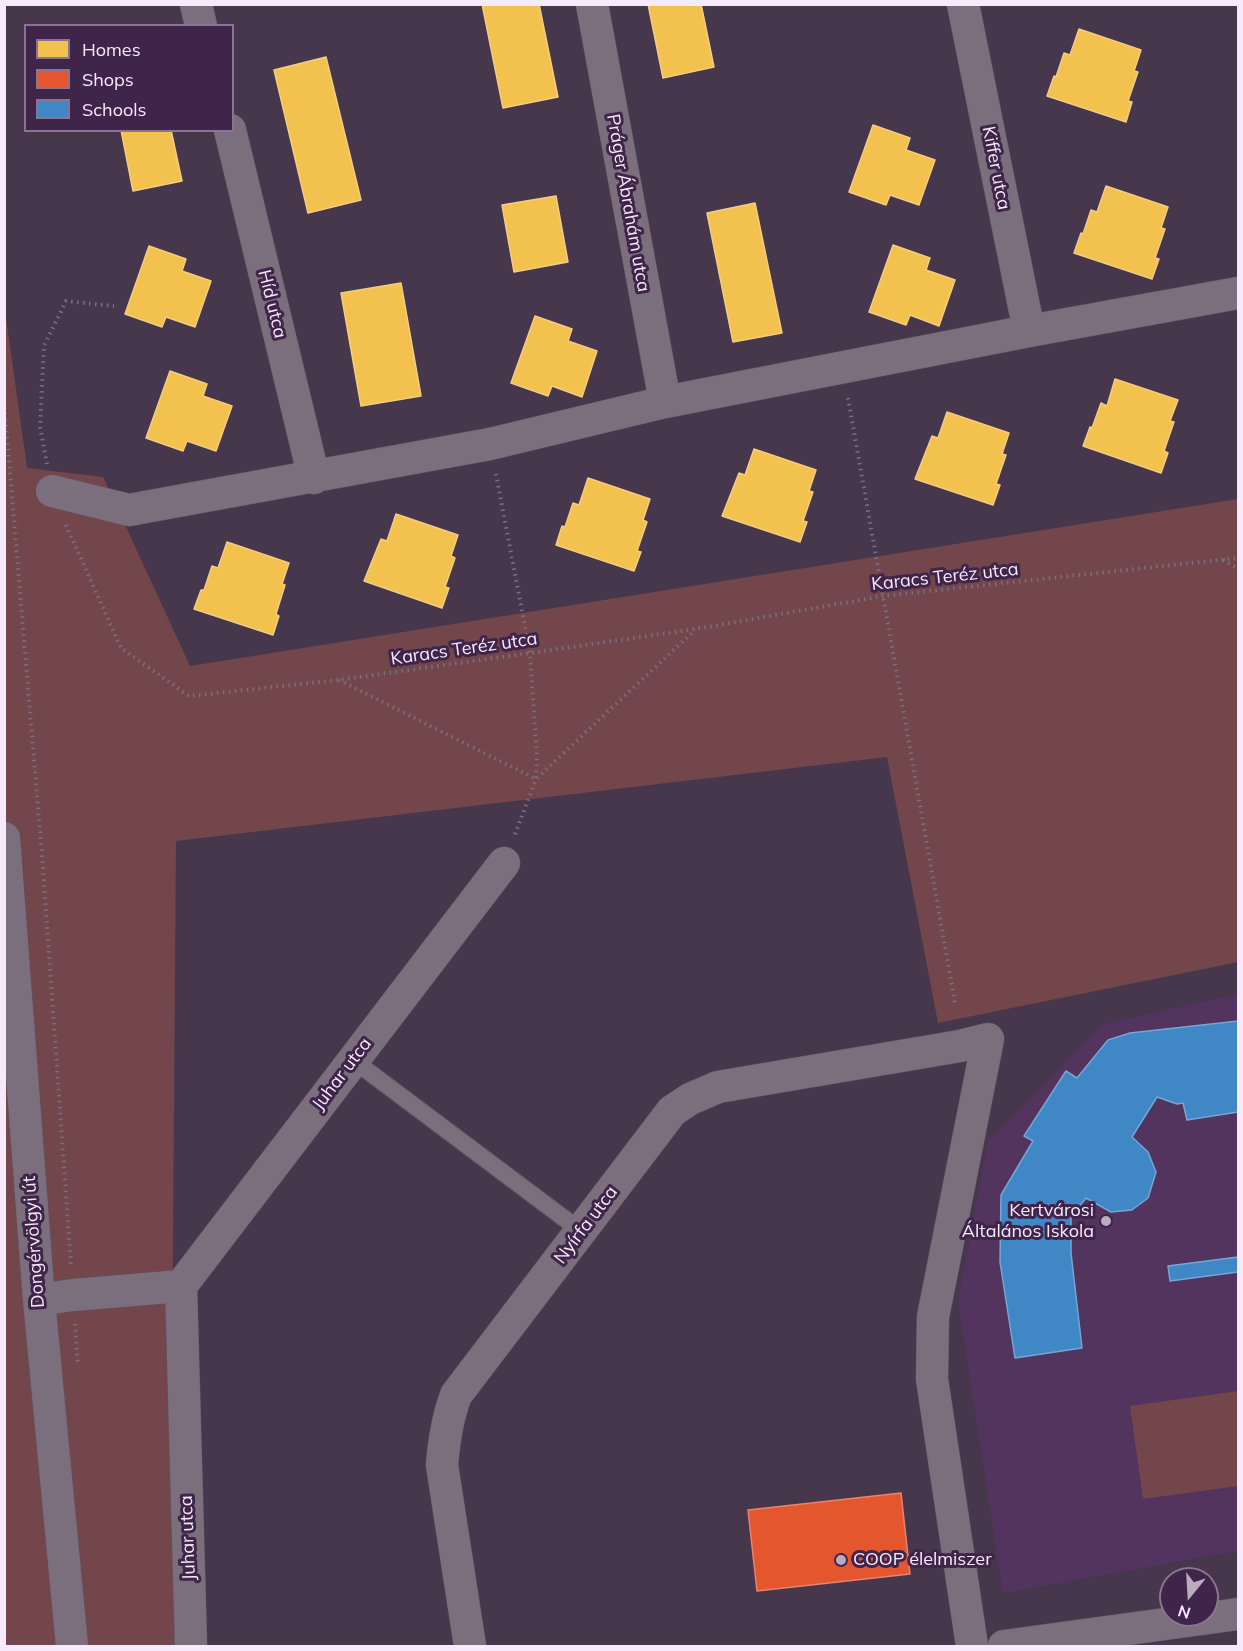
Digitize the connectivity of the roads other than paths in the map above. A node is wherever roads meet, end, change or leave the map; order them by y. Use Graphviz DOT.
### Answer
graph roads {
  1 [pos="195,4"];
  2 [pos="592,4"];
  3 [pos="963,4"];
  4 [pos="200,24"];
  5 [pos="230,132"];
  6 [pos="1239,293"];
  7 [pos="1029,331"];
  8 [pos="665,402"];
  9 [pos="314,478"];
  10 [pos="52,491"];
  11 [pos="4,837"];
  12 [pos="504,863"];
  13 [pos="353,1060"];
  14 [pos="581,1231"];
  15 [pos="181,1286"];
  16 [pos="39,1300"];
  17 [pos="1239,1614"];
  18 [pos="72,1647"];
  19 [pos="191,1647"];
  20 [pos="470,1647"];
  21 [pos="972,1647"];
  22 [pos="1004,1647"];
  1 -- 4 [label="street"];
  2 -- 8 [label="street, Práger Ábrahám utca"];
  3 -- 7 [label="street, Kiffer utca"];
  5 -- 9 [label="street, Híd utca"];
  6 -- 7 [label="street"];
  7 -- 8 [label="street"];
  8 -- 9 [label="street"];
  9 -- 10 [label="street"];
  11 -- 16 [label="street, Dongérvölgyi út"];
  12 -- 13 [label="street, Juhar utca"];
  13 -- 14 [label="lane"];
  13 -- 15 [label="street, Juhar utca"];
  14 -- 20 [label="street, Nyírfa utca"];
  14 -- 21 [label="street, Nyírfa utca"];
  15 -- 16 [label="street"];
  15 -- 19 [label="street, Juhar utca"];
  16 -- 18 [label="street, Dongérvölgyi út"];
  17 -- 22 [label="street"];
}
